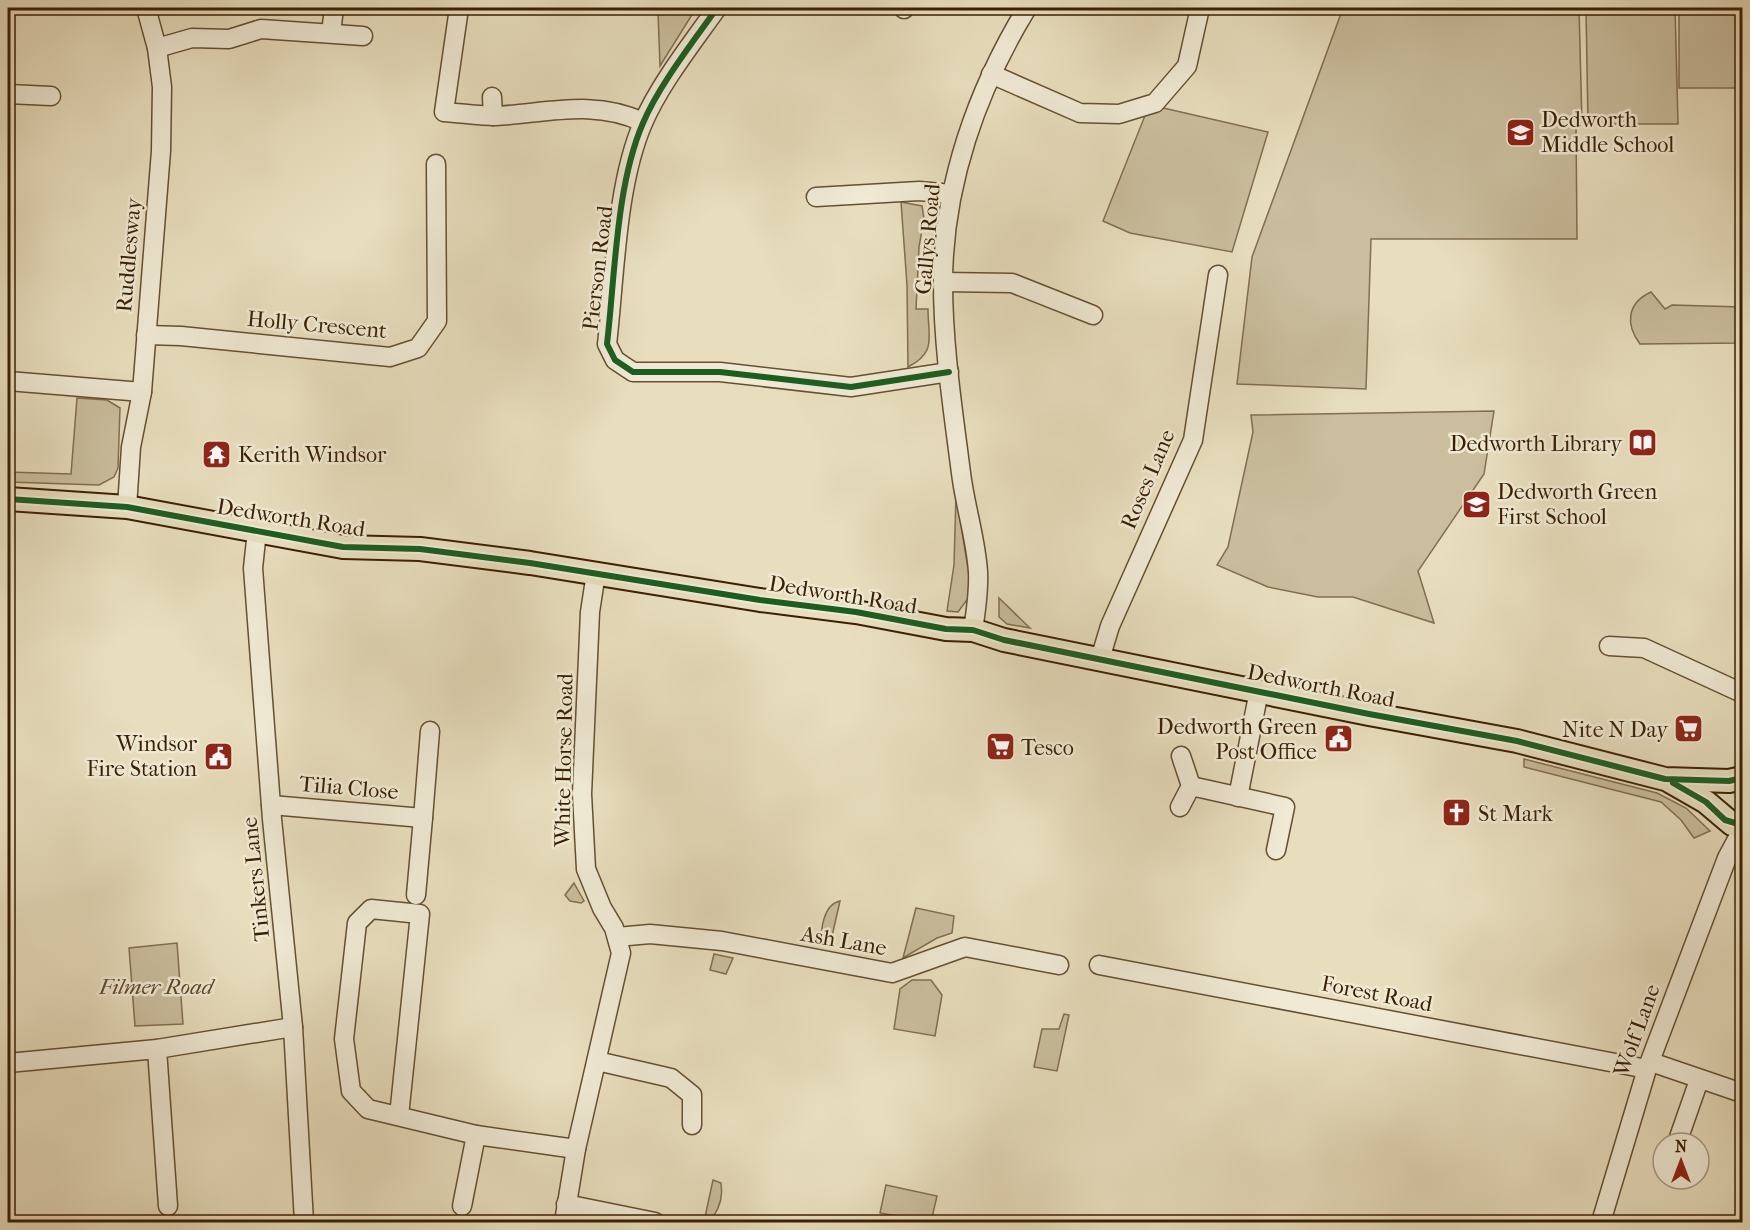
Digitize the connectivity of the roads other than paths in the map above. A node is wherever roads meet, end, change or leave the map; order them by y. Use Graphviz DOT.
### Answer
graph roads {
  1 [pos="146,8"];
  2 [pos="334,8"];
  3 [pos="459,8"];
  4 [pos="717,8"];
  5 [pos="1027,8"];
  6 [pos="1200,8"];
  7 [pos="331,33"];
  8 [pos="363,36"];
  9 [pos="157,48"];
  10 [pos="990,74"];
  11 [pos="40,91"];
  12 [pos="8,94"];
  13 [pos="492,97"];
  14 [pos="493,116"];
  15 [pos="643,122"];
  16 [pos="432,175"];
  17 [pos="952,194"];
  18 [pos="816,198"];
  19 [pos="1218,274"];
  20 [pos="943,282"];
  21 [pos="1093,315"];
  22 [pos="146,335"];
  23 [pos="949,372"];
  24 [pos="8,381"];
  25 [pos="142,392"];
  26 [pos="8,499"];
  27 [pos="127,507"];
  28 [pos="257,531"];
  29 [pos="596,573"];
  30 [pos="973,630"];
  31 [pos="1609,646"];
  32 [pos="1100,659"];
  33 [pos="1259,691"];
  34 [pos="1743,693"];
  35 [pos="430,731"];
  36 [pos="1181,756"];
  37 [pos="1665,779"];
  38 [pos="1736,780"];
  39 [pos="1191,786"];
  40 [pos="1238,797"];
  41 [pos="271,805"];
  42 [pos="1180,807"];
  43 [pos="423,818"];
  44 [pos="1732,822"];
  45 [pos="1276,850"];
  46 [pos="416,895"];
  47 [pos="617,937"];
  48 [pos="1059,964"];
  49 [pos="1099,965"];
  50 [pos="293,1027"];
  51 [pos="157,1049"];
  52 [pos="597,1061"];
  53 [pos="8,1063"];
  54 [pos="1649,1066"];
  55 [pos="1699,1080"];
  56 [pos="1743,1093"];
  57 [pos="399,1116"];
  58 [pos="692,1125"];
  59 [pos="1681,1131"];
  60 [pos="476,1135"];
  61 [pos="576,1149"];
  62 [pos="566,1204"];
  63 [pos="168,1206"];
  64 [pos="462,1206"];
  65 [pos="304,1222"];
  66 [pos="564,1222"];
  67 [pos="655,1222"];
  68 [pos="1601,1222"];
  1 -- 9 [label="street, Ruddlesway"];
  2 -- 7 [label="street"];
  3 -- 14 [label="street"];
  4 -- 15 [label="street, Pierson Road"];
  5 -- 10 [label="street, Gallys Road"];
  6 -- 10 [label="street"];
  7 -- 8 [label="street"];
  7 -- 9 [label="street"];
  9 -- 22 [label="street, Ruddlesway"];
  10 -- 17 [label="street, Gallys Road"];
  11 -- 12 [label="street"];
  13 -- 14 [label="street"];
  14 -- 15 [label="street"];
  15 -- 23 [label="street, Pierson Road"];
  16 -- 22 [label="street, Holly Crescent"];
  17 -- 18 [label="street"];
  17 -- 20 [label="street, Gallys Road"];
  19 -- 32 [label="street, Roses Lane"];
  20 -- 21 [label="street"];
  20 -- 23 [label="street, Gallys Road"];
  22 -- 25 [label="street, Ruddlesway"];
  23 -- 30 [label="street, Gallys Road"];
  24 -- 25 [label="street"];
  25 -- 27 [label="street, Ruddlesway"];
  26 -- 27 [label="main road, Dedworth Road"];
  27 -- 28 [label="main road, Dedworth Road"];
  28 -- 29 [label="main road, Dedworth Road"];
  28 -- 41 [label="street, Tinkers Lane"];
  29 -- 30 [label="main road, Dedworth Road"];
  29 -- 47 [label="street, White Horse Road"];
  30 -- 32 [label="main road, Dedworth Road"];
  31 -- 34 [label="street"];
  32 -- 33 [label="main road, Dedworth Road"];
  33 -- 37 [label="main road, Dedworth Road"];
  33 -- 40 [label="street"];
  35 -- 43 [label="street, Tilia Close"];
  36 -- 39 [label="street"];
  37 -- 38 [label="main road, Dedworth Road"];
  37 -- 44 [label="main road, Dedworth Road"];
  38 -- 44 [label="main road, Dedworth Road"];
  39 -- 40 [label="street"];
  39 -- 42 [label="street"];
  40 -- 45 [label="street"];
  41 -- 43 [label="street, Tilia Close"];
  41 -- 50 [label="street, Tinkers Lane"];
  43 -- 46 [label="street, Tilia Close"];
  44 -- 54 [label="street, Wolf Lane"];
  47 -- 48 [label="street, Ash Lane"];
  47 -- 52 [label="street, White Horse Road"];
  49 -- 54 [label="street, Forest Road"];
  50 -- 51 [label="street"];
  50 -- 65 [label="street, Tinkers Lane"];
  51 -- 53 [label="street"];
  51 -- 63 [label="street"];
  52 -- 58 [label="street"];
  52 -- 61 [label="street, White Horse Road"];
  54 -- 55 [label="street, Forest Road"];
  54 -- 68 [label="street, Wolf Lane"];
  55 -- 56 [label="street, Forest Road"];
  55 -- 59 [label="street"];
  57 -- 57 [label="street"];
  57 -- 60 [label="street"];
  60 -- 61 [label="street"];
  60 -- 64 [label="street"];
  61 -- 62 [label="street, White Horse Road"];
  62 -- 66 [label="street, White Horse Road"];
  62 -- 67 [label="street"];
}
